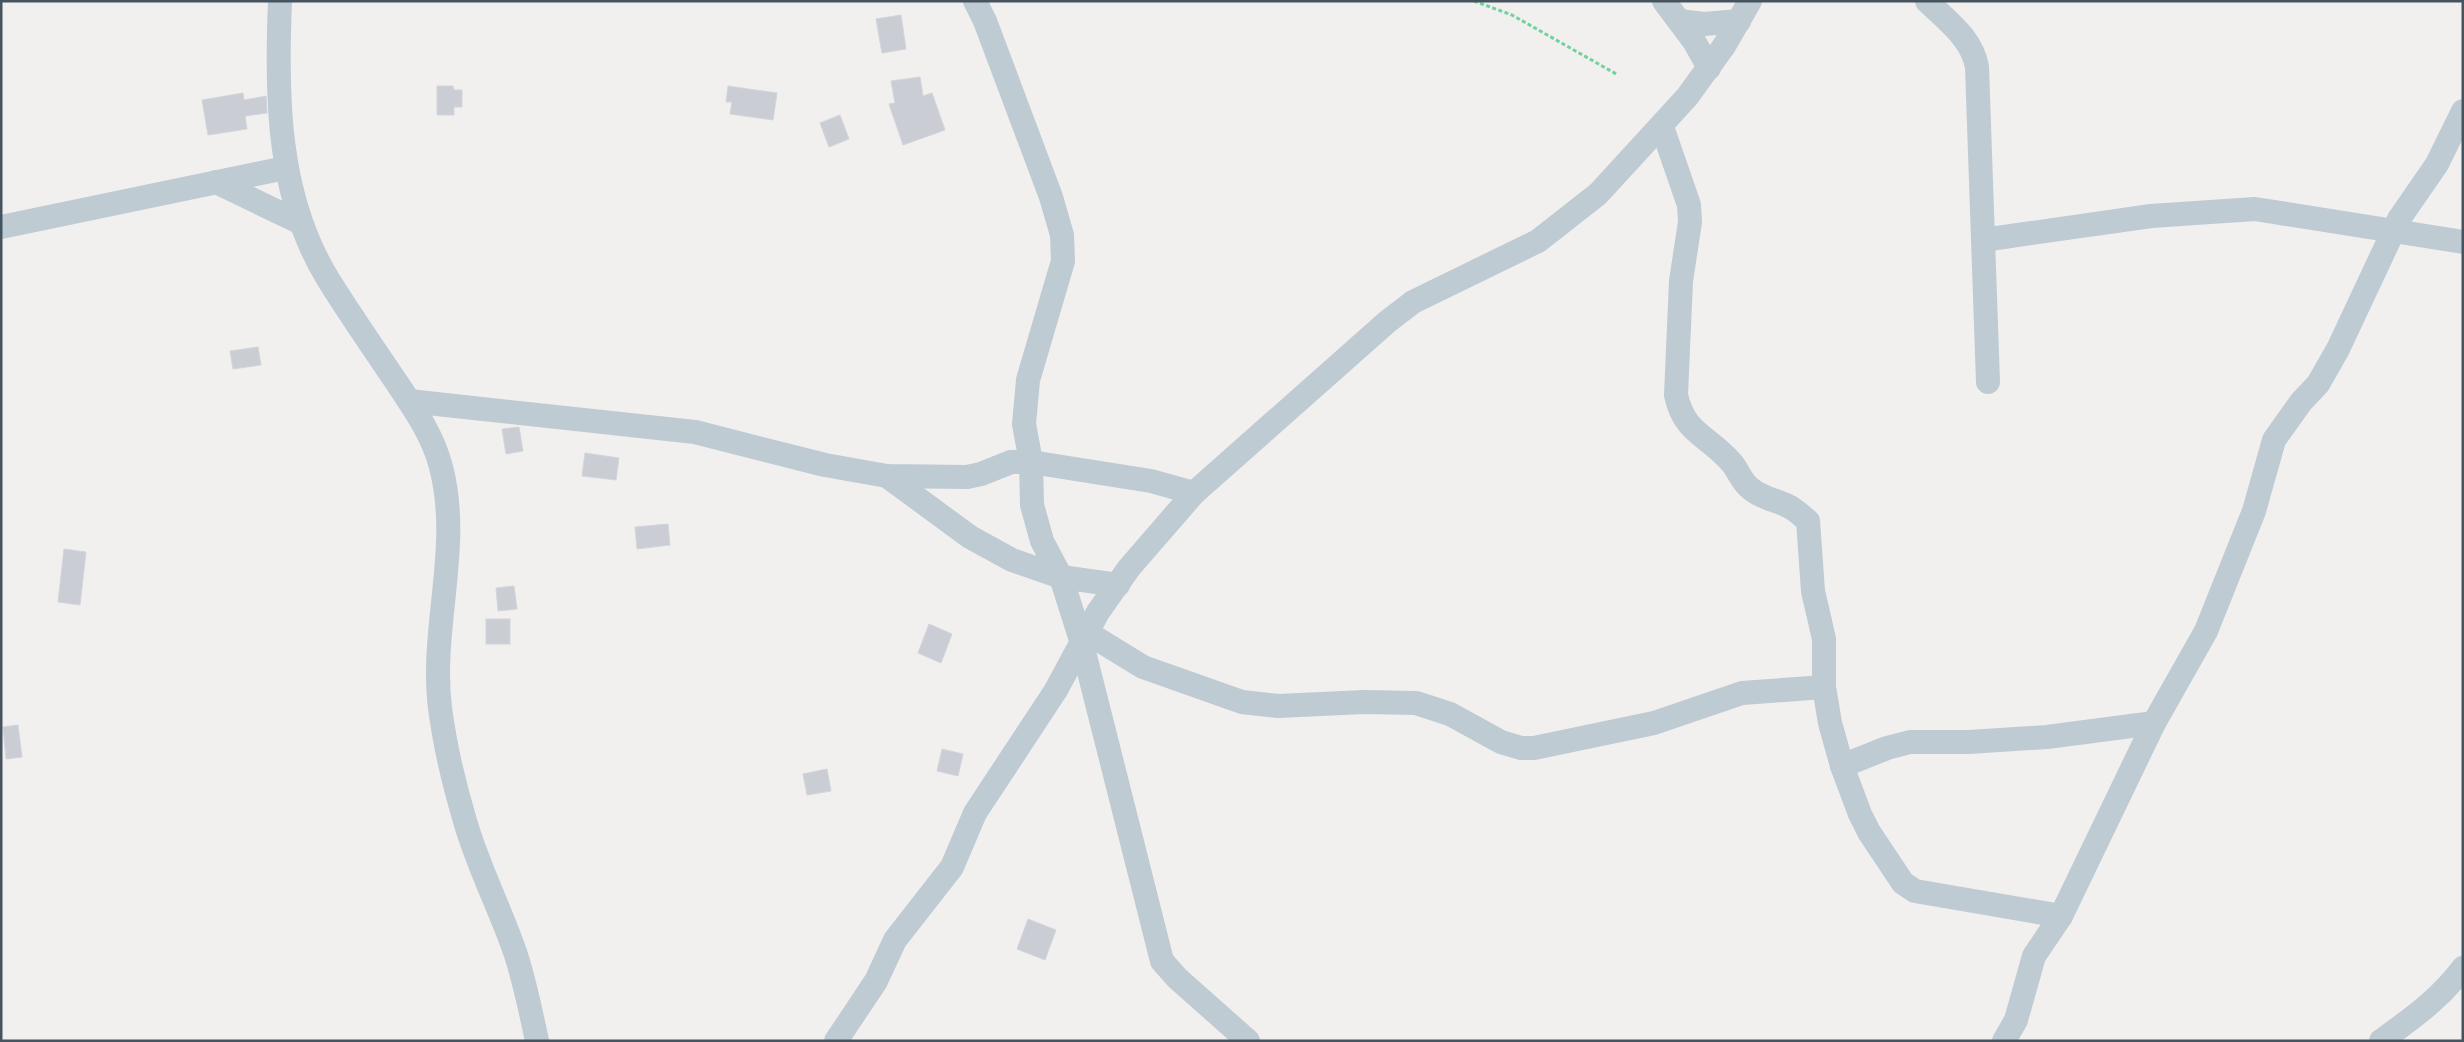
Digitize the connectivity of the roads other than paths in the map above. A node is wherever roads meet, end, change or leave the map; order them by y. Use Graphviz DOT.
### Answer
graph roads {
  1 [pos="280,1"];
  2 [pos="975,1"];
  3 [pos="1664,1"];
  4 [pos="1927,1"];
  5 [pos="1744,11"];
  6 [pos="1680,21"];
  7 [pos="1709,68"];
  8 [pos="2463,111"];
  9 [pos="1662,127"];
  10 [pos="286,168"];
  11 [pos="216,182"];
  12 [pos="299,222"];
  13 [pos="1,227"];
  14 [pos="2393,232"];
  15 [pos="1983,240"];
  16 [pos="2463,242"];
  17 [pos="1988,382"];
  18 [pos="409,400"];
  19 [pos="1031,462"];
  20 [pos="886,476"];
  21 [pos="1194,492"];
  22 [pos="1061,577"];
  23 [pos="1118,585"];
  24 [pos="1084,636"];
  25 [pos="1824,687"];
  26 [pos="2154,723"];
  27 [pos="1842,766"];
  28 [pos="2061,916"];
  29 [pos="2463,968"];
  30 [pos="537,1041"];
  31 [pos="836,1041"];
  32 [pos="1248,1041"];
  33 [pos="2004,1041"];
  34 [pos="2381,1041"];
  1 -- 10 [label="street"];
  2 -- 19 [label="street"];
  3 -- 6 [label="street"];
  4 -- 15 [label="street"];
  5 -- 6 [label="street"];
  5 -- 7 [label="street"];
  6 -- 7 [label="street"];
  7 -- 9 [label="street"];
  8 -- 14 [label="street"];
  9 -- 21 [label="street"];
  9 -- 25 [label="street"];
  10 -- 11 [label="street"];
  10 -- 12 [label="street"];
  11 -- 12 [label="street"];
  11 -- 13 [label="street"];
  12 -- 18 [label="street"];
  14 -- 15 [label="street"];
  14 -- 16 [label="street"];
  14 -- 26 [label="street"];
  15 -- 17 [label="street"];
  18 -- 20 [label="street"];
  18 -- 30 [label="street"];
  19 -- 20 [label="street"];
  19 -- 21 [label="street"];
  19 -- 22 [label="street"];
  20 -- 22 [label="street"];
  21 -- 23 [label="street"];
  22 -- 23 [label="street"];
  22 -- 24 [label="street"];
  23 -- 24 [label="street"];
  24 -- 25 [label="street"];
  24 -- 31 [label="street"];
  24 -- 32 [label="street"];
  25 -- 27 [label="street"];
  26 -- 27 [label="street"];
  26 -- 28 [label="street"];
  27 -- 28 [label="street"];
  28 -- 33 [label="street"];
  29 -- 34 [label="street"];
}
